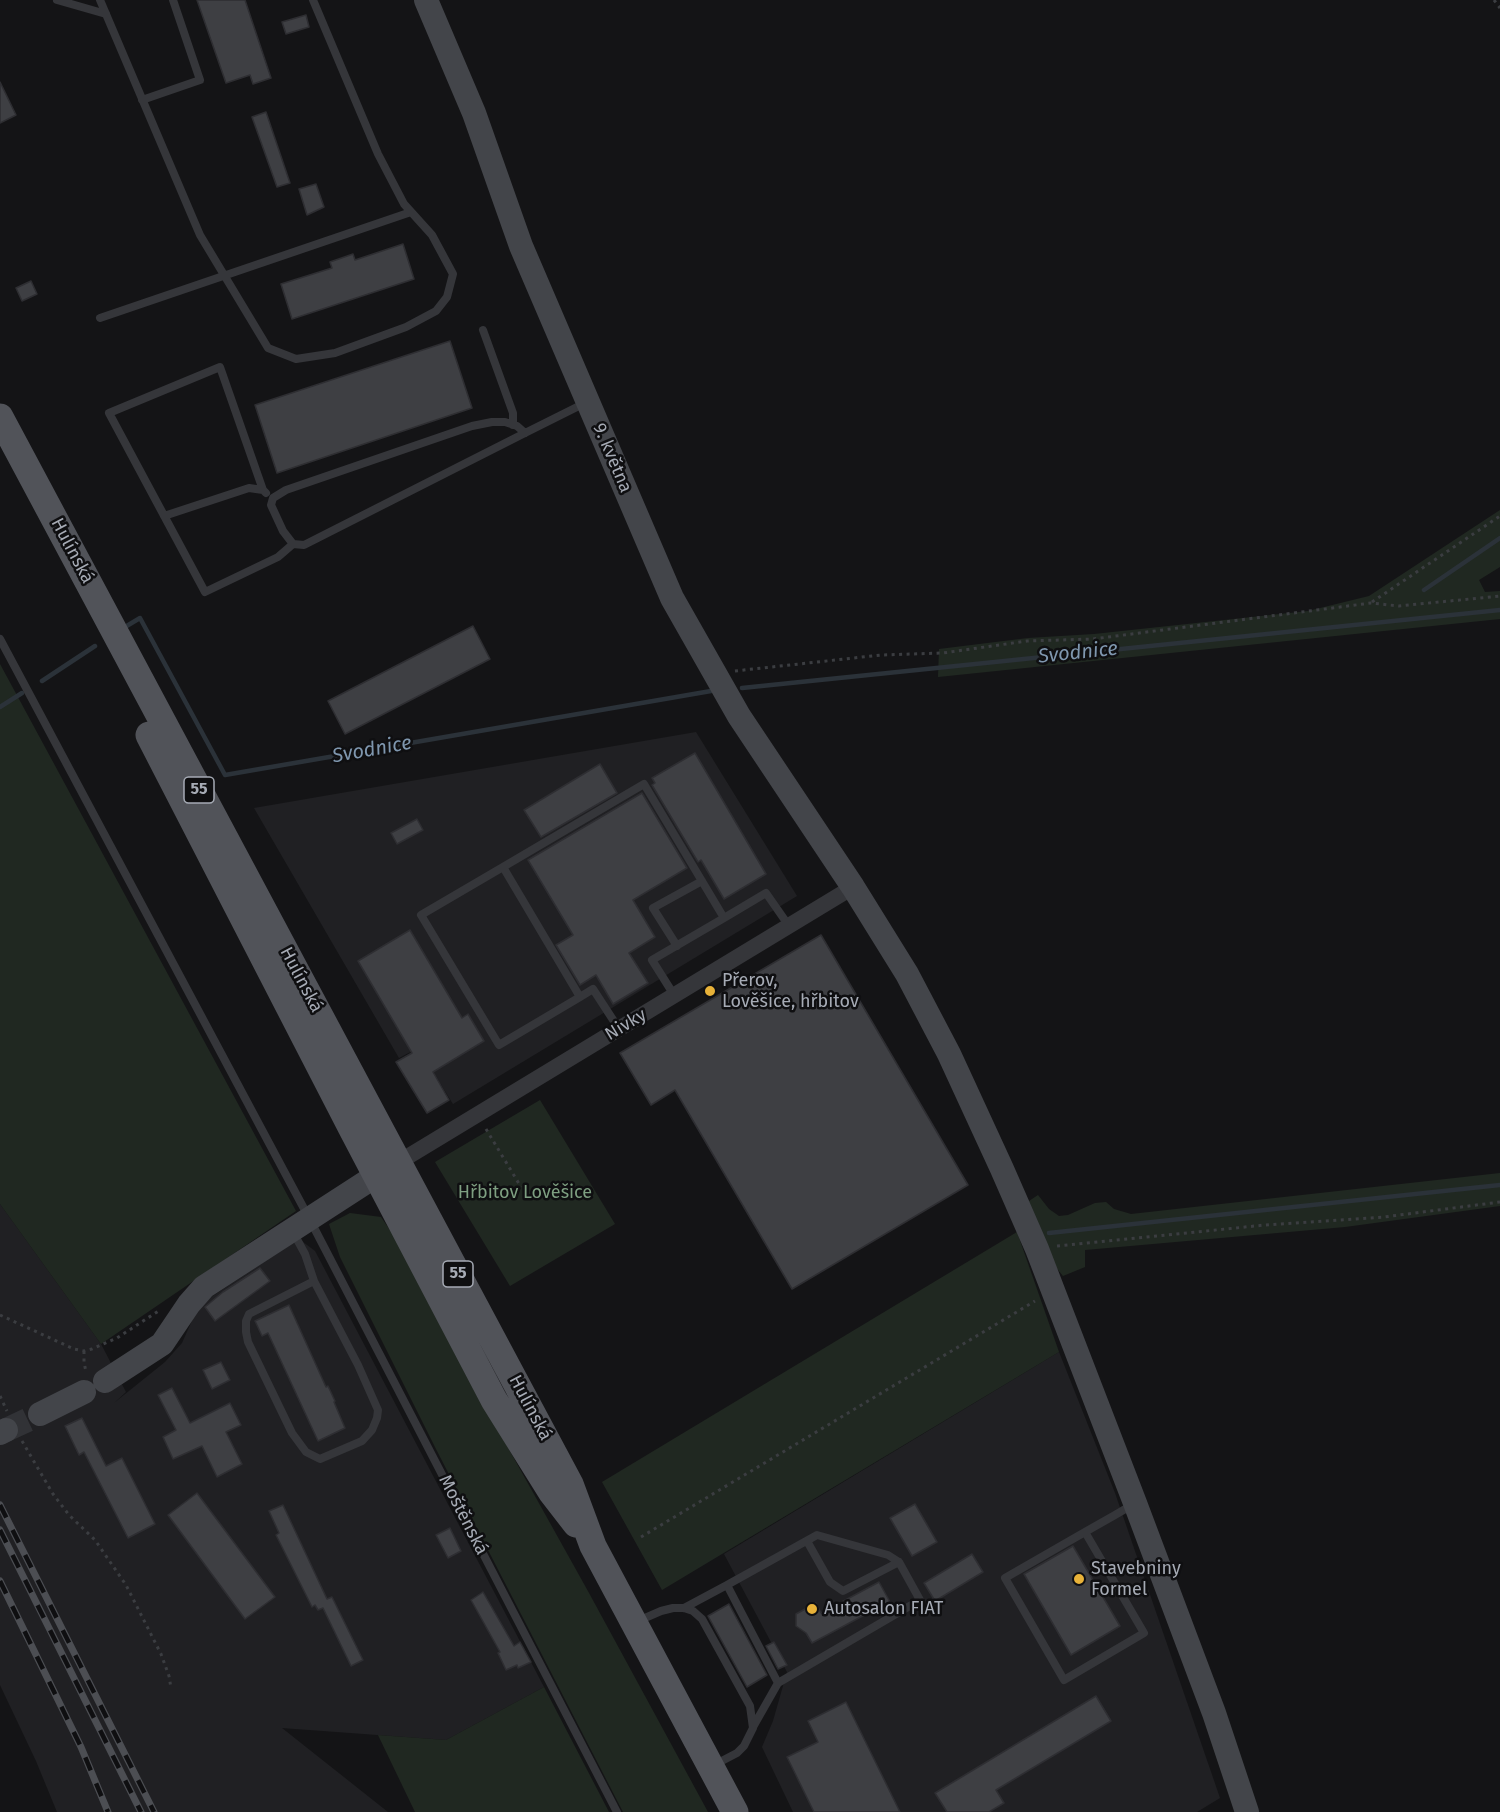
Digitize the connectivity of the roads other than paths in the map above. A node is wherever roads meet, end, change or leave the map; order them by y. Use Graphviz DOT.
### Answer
graph roads {
  1 [pos="57,0"];
  2 [pos="100,0"];
  3 [pos="172,0"];
  4 [pos="313,0"];
  5 [pos="426,0"];
  6 [pos="106,14"];
  7 [pos="142,100"];
  8 [pos="411,212"];
  9 [pos="224,275"];
  10 [pos="100,318"];
  11 [pos="483,330"];
  12 [pos="587,401"];
  13 [pos="0,417"];
  14 [pos="513,425"];
  15 [pos="525,433"];
  16 [pos="0,453"];
  17 [pos="263,490"];
  18 [pos="273,498"];
  19 [pos="164,516"];
  20 [pos="293,544"];
  21 [pos="0,639"];
  22 [pos="503,867"];
  23 [pos="702,881"];
  24 [pos="853,887"];
  25 [pos="724,918"];
  26 [pos="789,926"];
  27 [pos="677,946"];
  28 [pos="674,995"];
  29 [pos="580,997"];
  30 [pos="619,1029"];
  31 [pos="388,1169"];
  32 [pos="301,1223"];
  33 [pos="314,1281"];
  34 [pos="40,1414"];
  35 [pos="1135,1503"];
  36 [pos="1085,1532"];
  37 [pos="807,1541"];
  38 [pos="899,1562"];
  39 [pos="727,1585"];
  40 [pos="684,1608"];
  41 [pos="634,1624"];
  42 [pos="778,1683"];
  43 [pos="753,1728"];
  44 [pos="711,1767"];
  45 [pos="617,1812"];
  46 [pos="735,1812"];
  47 [pos="1248,1812"];
  1 -- 6 [label="lane"];
  2 -- 6 [label="lane"];
  3 -- 7 [label="lane"];
  4 -- 8 [label="lane"];
  5 -- 12 [label="street, 9. května"];
  6 -- 7 [label="lane"];
  7 -- 9 [label="lane"];
  8 -- 9 [label="lane"];
  8 -- 9 [label="lane"];
  9 -- 10 [label="lane"];
  11 -- 14 [label="lane"];
  12 -- 15 [label="lane"];
  12 -- 24 [label="street, 9. května"];
  13 -- 31 [label="main road, Hulínská / 55"];
  14 -- 15 [label="lane"];
  14 -- 18 [label="lane"];
  15 -- 20 [label="lane"];
  16 -- 31 [label="main road, Hulínská / 55"];
  17 -- 18 [label="lane"];
  17 -- 19 [label="lane"];
  17 -- 19 [label="lane"];
  18 -- 20 [label="lane"];
  19 -- 20 [label="lane"];
  21 -- 32 [label="lane"];
  22 -- 23 [label="lane"];
  22 -- 29 [label="lane"];
  22 -- 29 [label="lane"];
  23 -- 25 [label="lane"];
  23 -- 27 [label="lane"];
  24 -- 26 [label="street, Nivky"];
  24 -- 35 [label="street, 9. května"];
  25 -- 26 [label="lane"];
  25 -- 27 [label="lane"];
  26 -- 28 [label="street, Nivky"];
  27 -- 28 [label="lane"];
  28 -- 30 [label="street, Nivky"];
  29 -- 30 [label="lane"];
  30 -- 31 [label="street, Nivky"];
  31 -- 32 [label="street"];
  31 -- 41 [label="main road, Hulínská / 55"];
  32 -- 33 [label="lane"];
  32 -- 34 [label="street"];
  32 -- 45 [label="lane, Moštěnská"];
  33 -- 33 [label="lane"];
  35 -- 36 [label="lane"];
  35 -- 47 [label="street, 9. května"];
  36 -- 36 [label="lane"];
  37 -- 38 [label="lane"];
  37 -- 38 [label="lane"];
  37 -- 39 [label="lane"];
  38 -- 42 [label="lane"];
  39 -- 40 [label="lane"];
  39 -- 42 [label="lane"];
  40 -- 41 [label="lane"];
  40 -- 43 [label="lane"];
  41 -- 44 [label="main road, Hulínská / 55"];
  42 -- 43 [label="lane"];
  43 -- 44 [label="lane"];
  44 -- 46 [label="main road, Hulínská / 55"];
}
